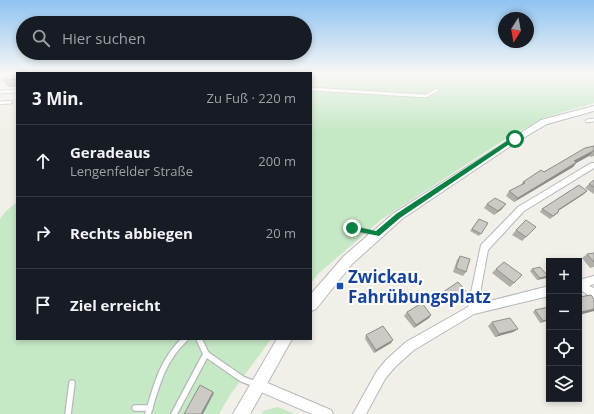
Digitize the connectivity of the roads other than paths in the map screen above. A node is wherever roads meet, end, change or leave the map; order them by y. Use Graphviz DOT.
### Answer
graph roads {
  1 [pos="382,93"];
  2 [pos="431,93"];
  3 [pos="11,102"];
  4 [pos="0,103"];
  5 [pos="594,108"];
  6 [pos="594,120"];
  7 [pos="588,121"];
  8 [pos="594,165"];
  9 [pos="352,228"];
  10 [pos="377,234"];
  11 [pos="594,280"];
  12 [pos="582,283"];
  13 [pos="582,286"];
  14 [pos="546,292"];
  15 [pos="594,294"];
  16 [pos="312,303"];
  17 [pos="472,310"];
  18 [pos="184,340"];
  19 [pos="199,340"];
  20 [pos="284,340"];
  21 [pos="206,354"];
  22 [pos="72,383"];
  23 [pos="258,385"];
  24 [pos="135,408"];
  25 [pos="149,411"];
  26 [pos="68,414"];
  27 [pos="174,414"];
  28 [pos="241,414"];
  29 [pos="327,414"];
  30 [pos="359,414"];
  1 -- 2 [label="lane"];
  3 -- 4 [label="lane"];
  5 -- 10 [label="main road"];
  6 -- 7 [label="lane"];
  8 -- 17 [label="street"];
  9 -- 10 [label="lane"];
  10 -- 16 [label="main road"];
  11 -- 12 [label="street"];
  13 -- 15 [label="street"];
  14 -- 17 [label="street"];
  17 -- 30 [label="street"];
  18 -- 25 [label="lane"];
  19 -- 21 [label="lane"];
  20 -- 23 [label="main road"];
  21 -- 23 [label="lane"];
  21 -- 27 [label="lane"];
  22 -- 26 [label="lane"];
  23 -- 28 [label="main road"];
  23 -- 29 [label="street"];
  24 -- 25 [label="lane"];
}
